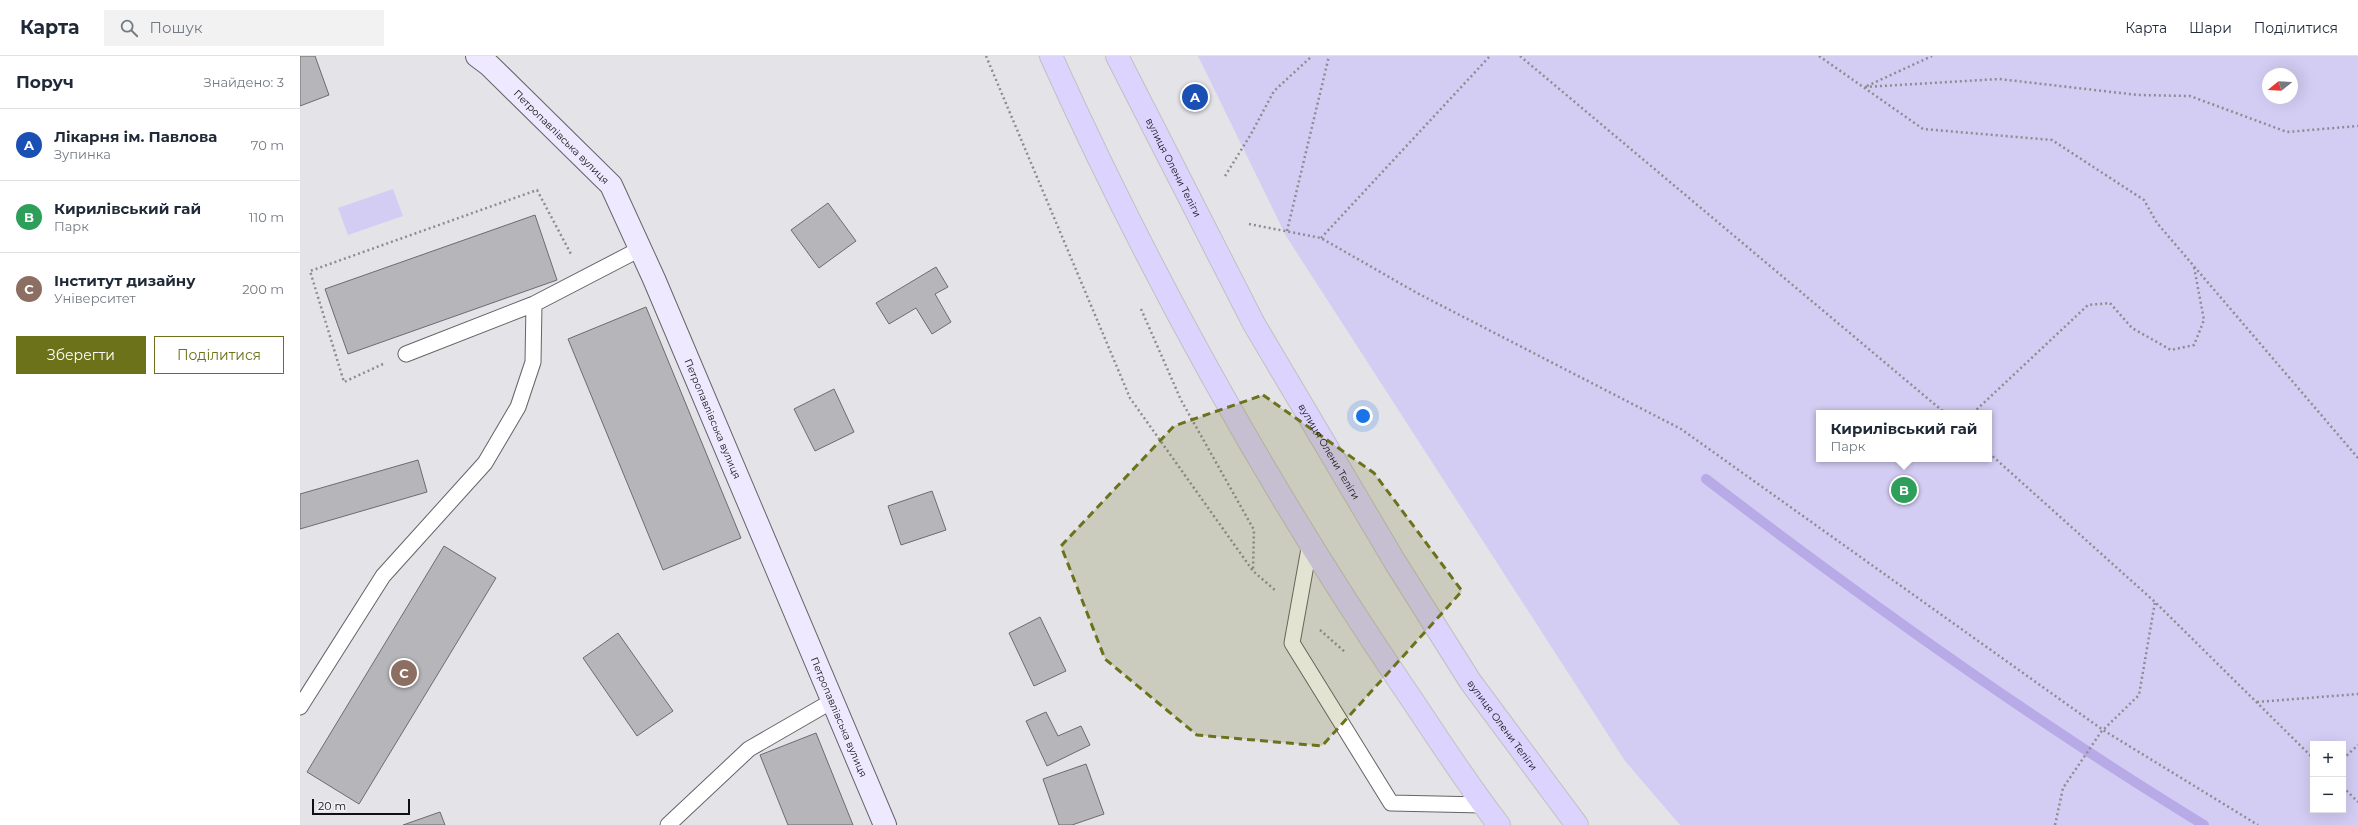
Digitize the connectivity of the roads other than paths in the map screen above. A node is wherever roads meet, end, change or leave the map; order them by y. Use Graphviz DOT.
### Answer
graph roads {
  1 [pos="1051,56"];
  2 [pos="1118,56"];
  3 [pos="486,59"];
  4 [pos="640,249"];
  5 [pos="534,304"];
  6 [pos="406,354"];
  7 [pos="1310,543"];
  8 [pos="834,700"];
  9 [pos="300,707"];
  10 [pos="1484,805"];
  11 [pos="668,825"];
  12 [pos="885,825"];
  13 [pos="1498,825"];
  14 [pos="1577,825"];
  1 -- 7 [label="main road"];
  2 -- 14 [label="main road, вулиця Олени Теліги"];
  3 -- 4 [label="street, Петропавлівська вулиця"];
  4 -- 5 [label="lane"];
  4 -- 8 [label="street, Петропавлівська вулиця"];
  5 -- 6 [label="lane"];
  5 -- 9 [label="lane"];
  7 -- 10 [label="main road"];
  7 -- 10 [label="lane"];
  8 -- 11 [label="lane"];
  8 -- 12 [label="street, Петропавлівська вулиця"];
  10 -- 13 [label="main road"];
}
